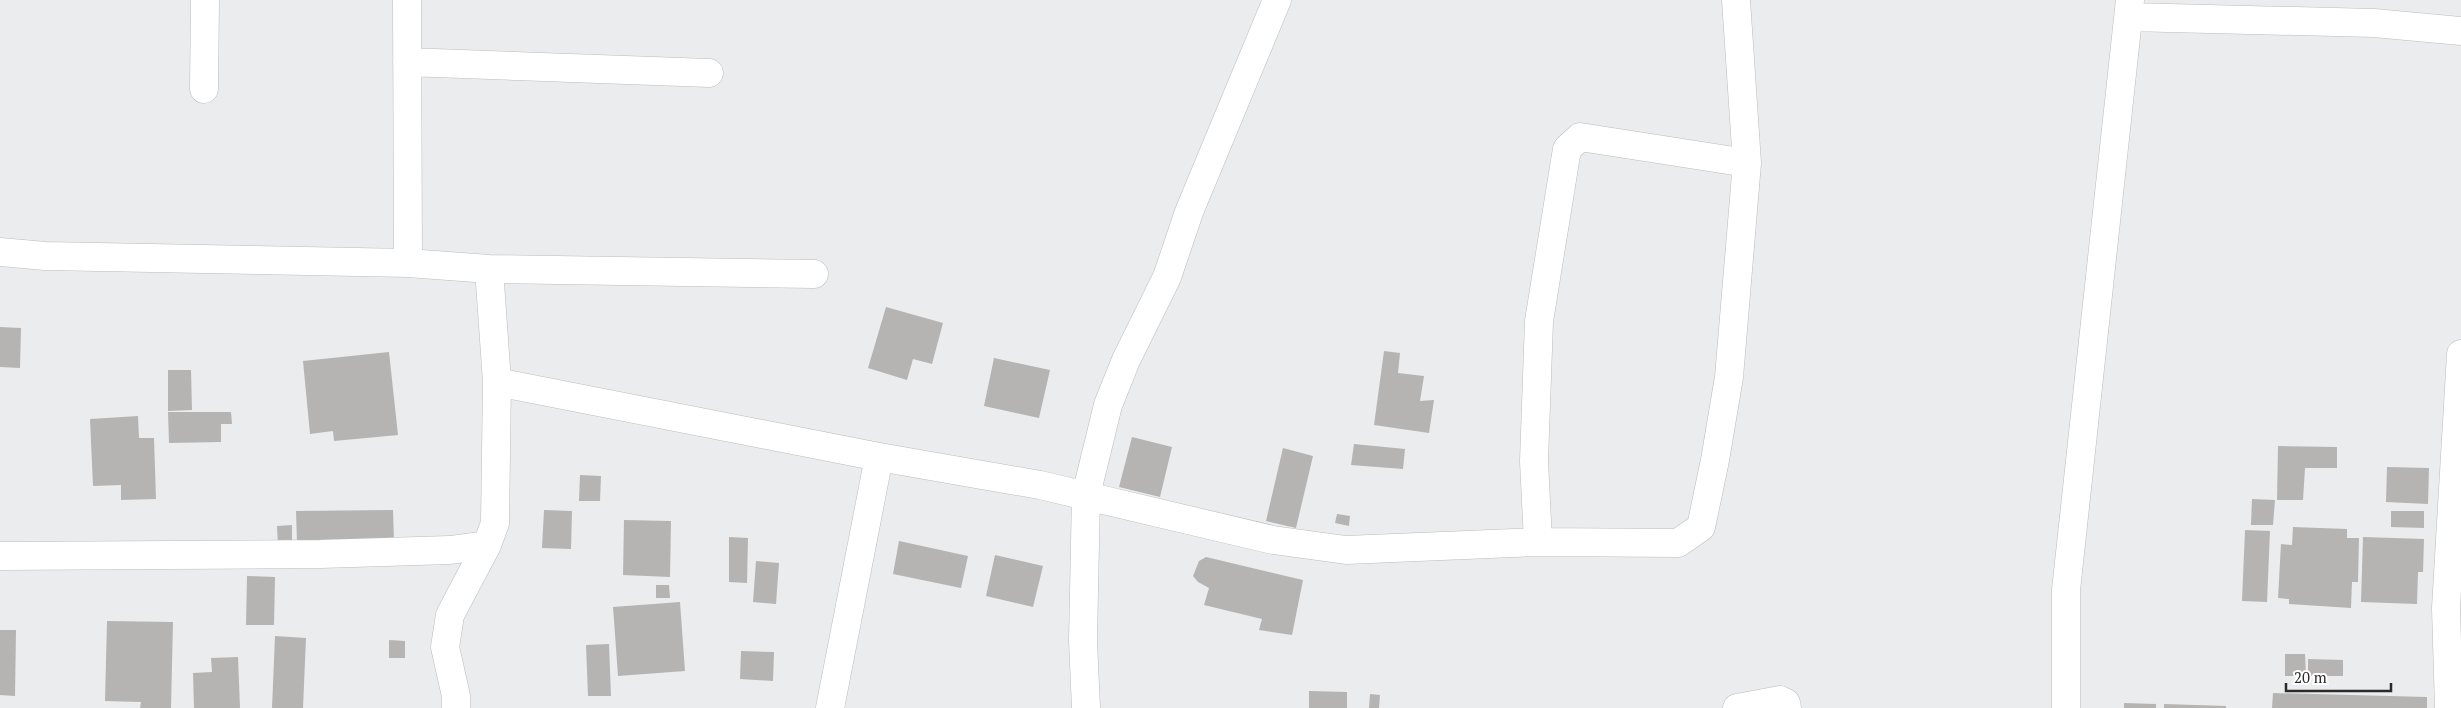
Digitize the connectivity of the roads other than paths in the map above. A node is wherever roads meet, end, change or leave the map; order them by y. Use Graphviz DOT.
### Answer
graph roads {
  1 [pos="205,0"];
  2 [pos="407,0"];
  3 [pos="1277,0"];
  4 [pos="1736,0"];
  5 [pos="2129,8"];
  6 [pos="2461,31"];
  7 [pos="407,62"];
  8 [pos="708,73"];
  9 [pos="204,89"];
  10 [pos="1747,163"];
  11 [pos="0,252"];
  12 [pos="408,263"];
  13 [pos="488,269"];
  14 [pos="814,274"];
  15 [pos="2461,354"];
  16 [pos="497,382"];
  17 [pos="879,457"];
  18 [pos="1086,495"];
  19 [pos="1538,542"];
  20 [pos="487,545"];
  21 [pos="0,556"];
  22 [pos="456,708"];
  23 [pos="830,708"];
  24 [pos="1086,708"];
  25 [pos="1737,708"];
  26 [pos="1787,708"];
  27 [pos="2066,708"];
  28 [pos="2449,708"];
  1 -- 9 [label="street"];
  2 -- 7 [label="street"];
  3 -- 18 [label="street"];
  4 -- 10 [label="street"];
  5 -- 6 [label="street"];
  5 -- 27 [label="street"];
  7 -- 8 [label="street"];
  7 -- 12 [label="street"];
  10 -- 19 [label="street"];
  10 -- 19 [label="street"];
  11 -- 12 [label="street"];
  12 -- 13 [label="street"];
  13 -- 14 [label="street"];
  13 -- 16 [label="street"];
  15 -- 28 [label="street"];
  16 -- 17 [label="street"];
  16 -- 20 [label="street"];
  17 -- 18 [label="street"];
  17 -- 23 [label="street"];
  18 -- 19 [label="street"];
  18 -- 24 [label="street"];
  20 -- 21 [label="street"];
  20 -- 22 [label="street"];
  25 -- 26 [label="street"];
}
